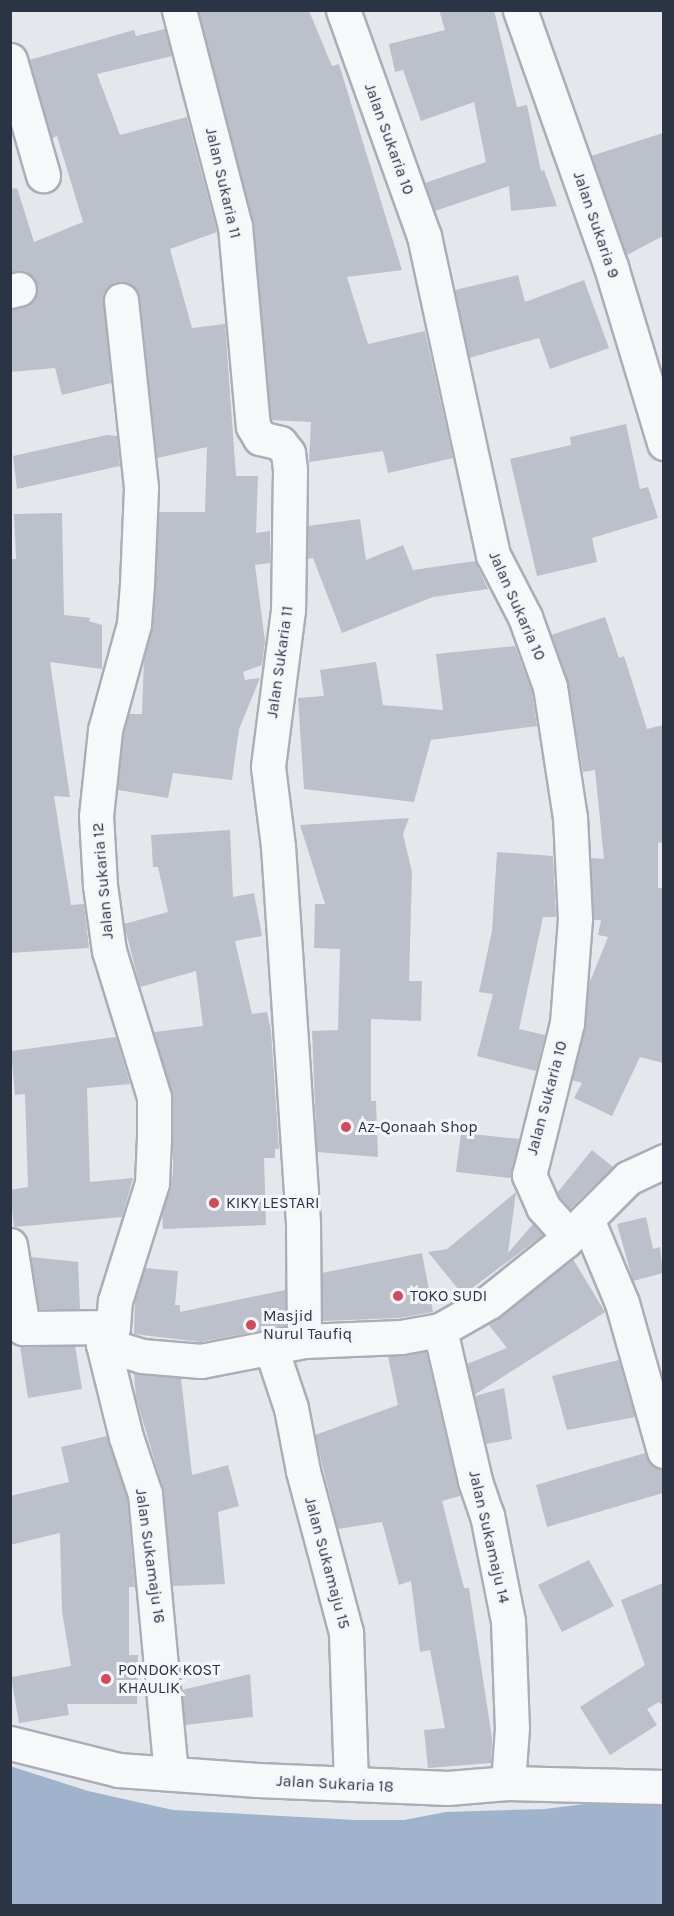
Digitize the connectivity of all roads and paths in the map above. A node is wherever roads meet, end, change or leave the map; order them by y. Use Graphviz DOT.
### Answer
graph roads {
  1 [pos="179,10"];
  2 [pos="343,10"];
  3 [pos="520,10"];
  4 [pos="10,60"];
  5 [pos="43,175"];
  6 [pos="121,300"];
  7 [pos="663,443"];
  8 [pos="663,1161"];
  9 [pos="579,1228"];
  10 [pos="10,1245"];
  11 [pos="440,1330"];
  12 [pos="108,1335"];
  13 [pos="304,1341"];
  14 [pos="271,1348"];
  15 [pos="663,1451"];
  16 [pos="10,1743"];
  17 [pos="171,1772"];
  18 [pos="351,1783"];
  19 [pos="508,1783"];
  20 [pos="663,1787"];
  1 -- 13 [label="street, Jalan Sukaria 11"];
  2 -- 9 [label="street, Jalan Sukaria 10"];
  3 -- 7 [label="street, Jalan Sukaria 9"];
  4 -- 5 [label="street"];
  6 -- 12 [label="street, Jalan Sukaria 12"];
  8 -- 9 [label="street"];
  9 -- 11 [label="street"];
  9 -- 15 [label="street, Jalan Sukaria 10"];
  10 -- 12 [label="street"];
  11 -- 13 [label="street"];
  11 -- 19 [label="street, Jalan Sukamaju 14"];
  12 -- 14 [label="street"];
  12 -- 17 [label="street, Jalan Sukamaju 16"];
  13 -- 14 [label="street"];
  14 -- 18 [label="street, Jalan Sukamaju 15"];
  16 -- 17 [label="street, Jalan Sukaria 18"];
  17 -- 18 [label="street, Jalan Sukaria 18"];
  18 -- 19 [label="street, Jalan Sukaria 18"];
  19 -- 20 [label="street, Jalan Sukaria 18"];
}
